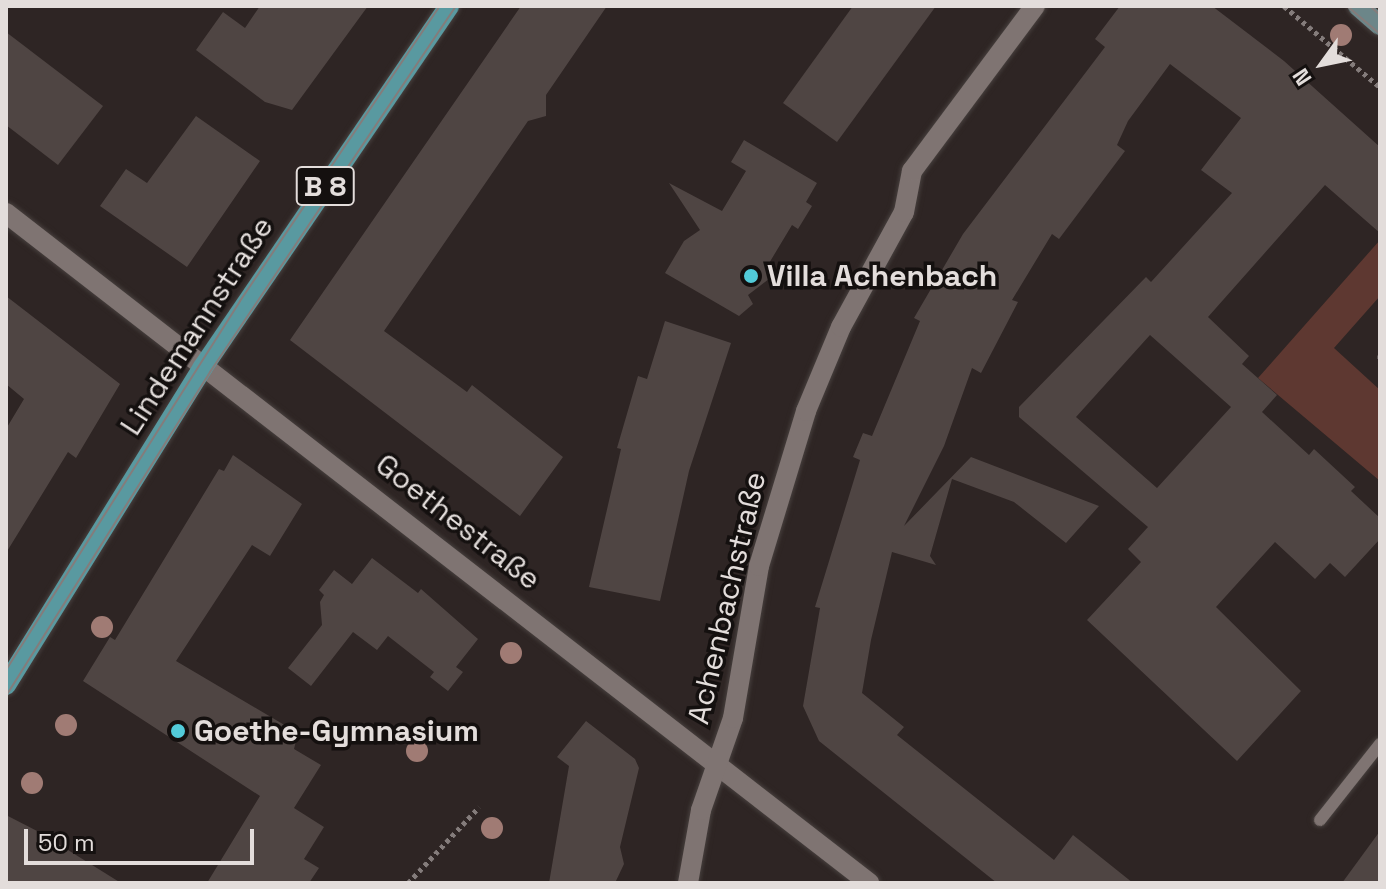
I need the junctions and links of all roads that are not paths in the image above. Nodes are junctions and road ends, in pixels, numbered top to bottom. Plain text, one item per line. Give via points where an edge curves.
1 (449, 6) edge
2 (1035, 6) edge
3 (6, 213) edge
4 (203, 367) junction
5 (6, 685) edge
6 (1380, 744) edge
7 (718, 762) junction
8 (1320, 820) dead end
9 (688, 883) edge
10 (869, 883) edge

1 - 4 main road, Lindemannstraße / B 8
2 - 7 street, Achenbachstraße via 912,171 904,212 841,327 806,411 763,550 733,718
3 - 4 street, Goethestraße
4 - 5 main road, Lindemannstraße / B 8
4 - 7 street, Goethestraße
6 - 8 lane
7 - 9 street, Achenbachstraße via 701,810
7 - 10 street, Goethestraße

